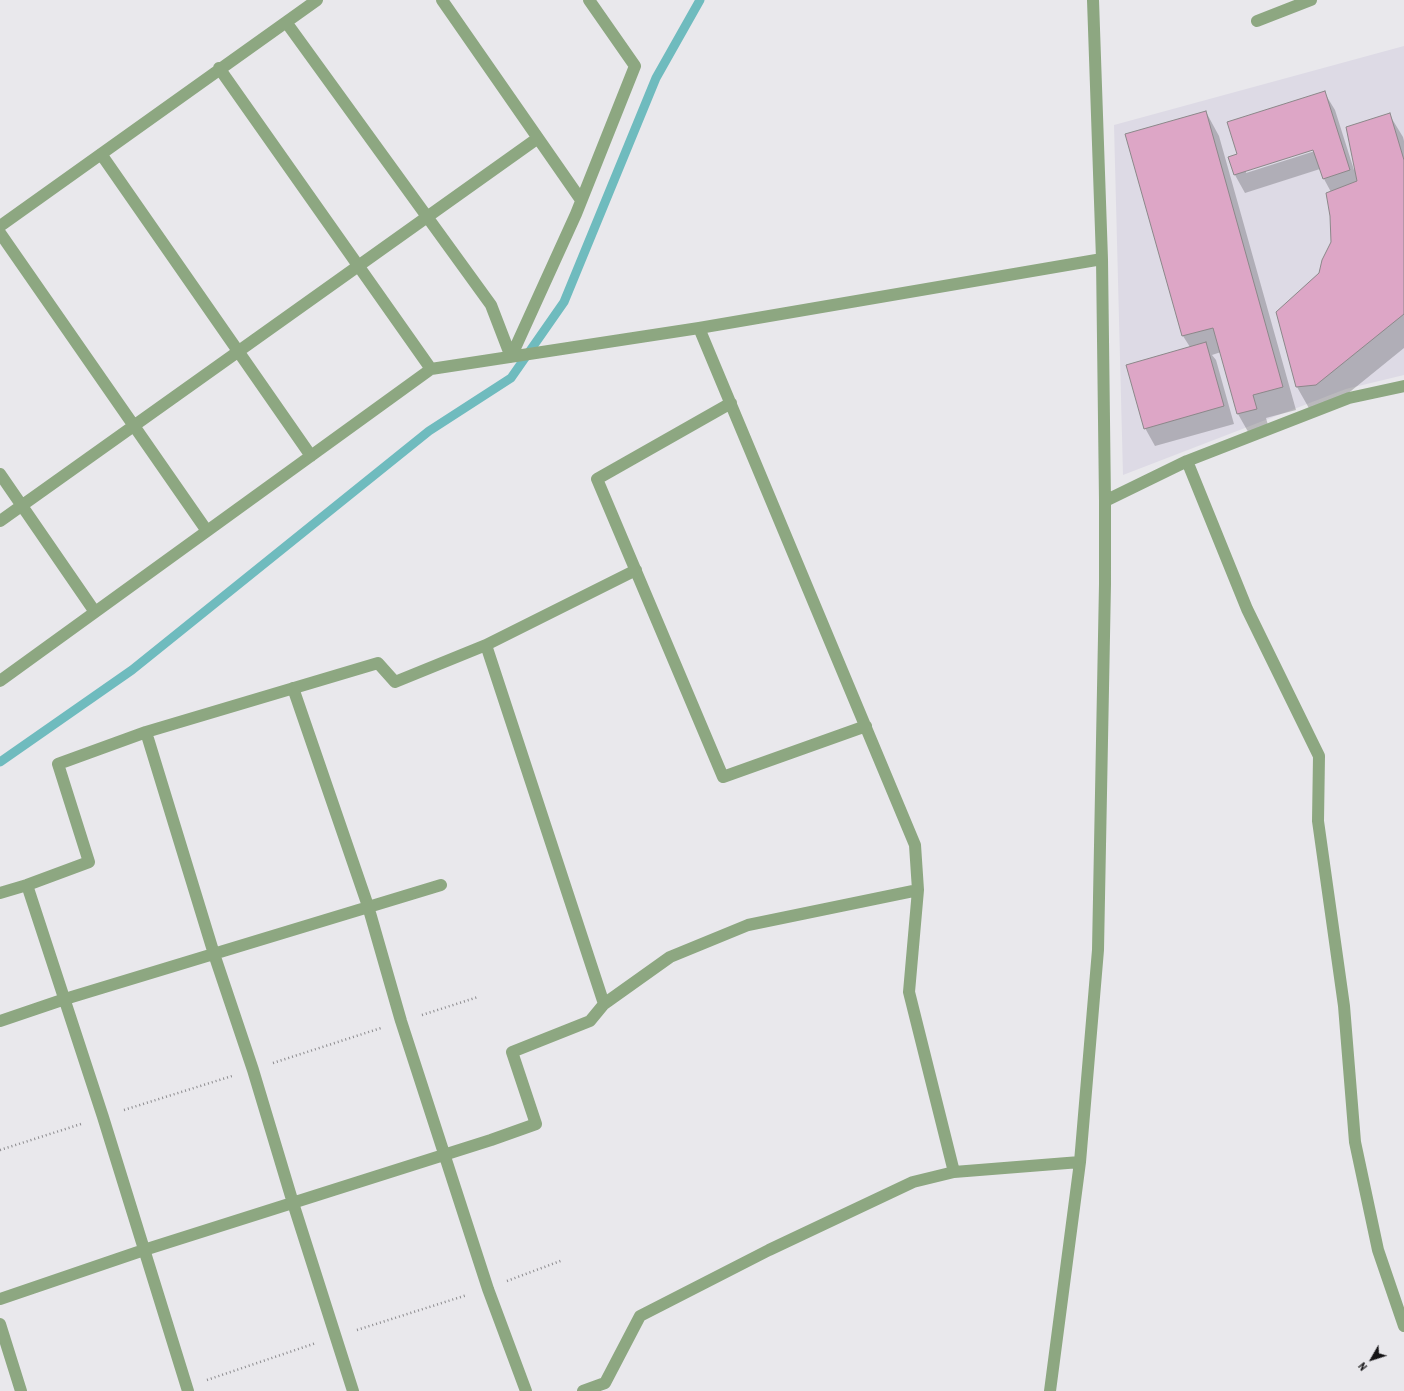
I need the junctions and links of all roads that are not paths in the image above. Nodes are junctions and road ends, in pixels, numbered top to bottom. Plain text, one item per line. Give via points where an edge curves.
1 (317, 0) edge
2 (442, 0) edge
3 (589, 0) edge
4 (1093, 0) edge
5 (1311, 0) edge
6 (1257, 21) dead end
7 (286, 22) junction
8 (219, 68) junction
9 (538, 138) junction
10 (101, 154) junction
11 (581, 200) junction
12 (427, 217) junction
13 (0, 226) edge
14 (0, 233) edge
15 (1102, 259) junction
16 (358, 265) junction
17 (699, 328) junction
18 (238, 351) junction
19 (511, 357) junction
20 (431, 369) junction
21 (1404, 386) edge
22 (731, 403) junction
23 (134, 426) junction
24 (311, 456) junction
25 (1187, 462) junction
26 (0, 474) edge
27 (1105, 501) junction
28 (22, 505) junction
29 (0, 521) edge
30 (207, 531) junction
31 (636, 570) junction
32 (95, 612) junction
33 (486, 645) junction
34 (0, 681) edge
35 (293, 688) junction
36 (866, 726) junction
37 (146, 732) junction
38 (27, 885) junction
39 (441, 885) dead end
40 (918, 890) junction
41 (0, 893) edge
42 (368, 906) junction
43 (214, 954) junction
44 (65, 999) junction
45 (604, 1004) junction
46 (0, 1020) edge
47 (445, 1155) junction
48 (1080, 1162) junction
49 (954, 1172) junction
50 (293, 1203) junction
51 (144, 1250) junction
52 (0, 1299) edge
53 (0, 1324) edge
54 (1404, 1326) edge
55 (187, 1389) edge
56 (21, 1391) edge
57 (353, 1391) edge
58 (526, 1391) edge
59 (582, 1391) edge
60 (1050, 1391) edge

1 - 7 street
2 - 9 street
3 - 11 street via 635,66
4 - 15 street
5 - 6 street
7 - 8 street
7 - 12 street
8 - 10 street
8 - 16 street
9 - 11 street
9 - 12 street
10 - 13 street
10 - 18 street
11 - 19 street
12 - 16 street
12 - 19 street via 491,305
14 - 23 street
15 - 17 street
15 - 27 street
16 - 18 street
16 - 20 street
17 - 19 street
17 - 22 street
18 - 23 street
18 - 24 street
19 - 20 street
20 - 24 street
21 - 25 street via 1349,398
22 - 31 street via 597,479
22 - 36 street
23 - 28 street
23 - 30 street
24 - 30 street
25 - 27 street
25 - 54 street via 1247,609 1319,756 1318,821 1344,1006 1355,1142 1378,1250
26 - 28 street
27 - 48 street via 1098,950
28 - 29 street
28 - 32 street
30 - 32 street
31 - 33 street
31 - 36 street via 723,777
32 - 34 street
33 - 35 street via 395,682 378,663
33 - 45 street
35 - 37 street
35 - 42 street
36 - 40 street via 915,845
37 - 38 street via 58,764 89,862
37 - 43 street
38 - 41 street
38 - 44 street
39 - 42 street
40 - 45 street via 748,925 670,957
40 - 49 street via 909,992
42 - 43 street
42 - 47 street via 401,1021
43 - 44 street
43 - 50 street via 253,1070
44 - 46 street
44 - 51 street
45 - 47 street via 590,1021 512,1052 536,1124
47 - 50 street
47 - 58 street via 488,1289
48 - 49 street
48 - 60 street
49 - 59 street via 913,1182 769,1250 640,1316 605,1383
50 - 51 street
50 - 57 street
51 - 52 street
51 - 55 street
53 - 56 street

